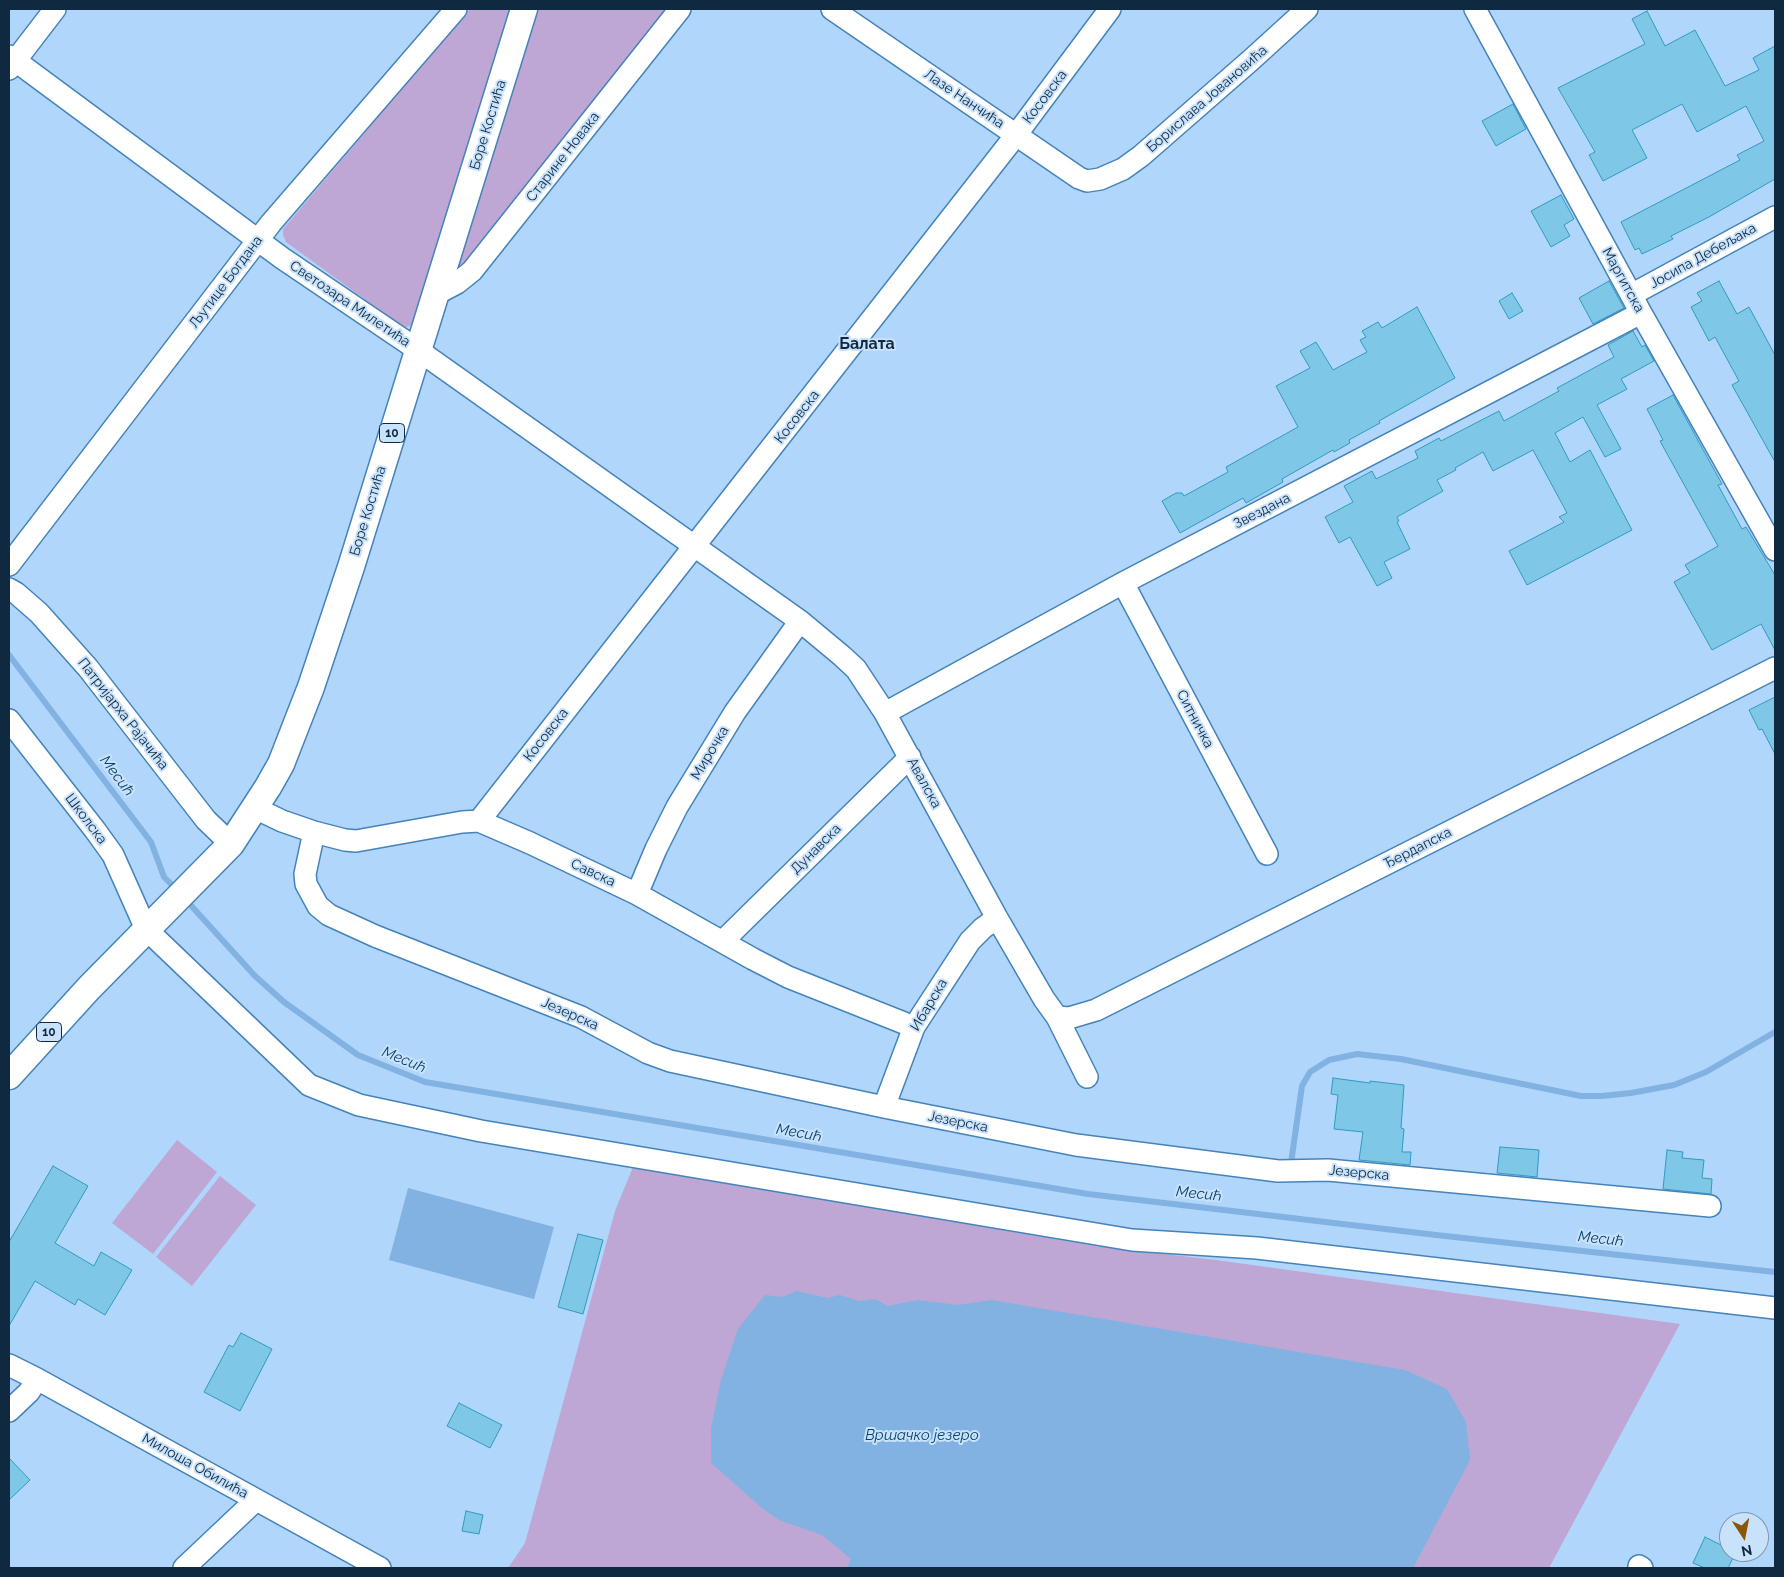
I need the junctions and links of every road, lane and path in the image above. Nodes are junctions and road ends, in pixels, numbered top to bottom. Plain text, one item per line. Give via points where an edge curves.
1 (55, 9) edge
2 (456, 9) edge
3 (524, 9) edge
4 (680, 9) edge
5 (832, 9) edge
6 (1110, 9) edge
7 (1307, 9) edge
8 (1475, 9) edge
9 (11, 62) edge
10 (1016, 135) junction
11 (1100, 180) joint
12 (1775, 217) edge
13 (258, 241) junction
14 (436, 294) junction
15 (1631, 295) junction
16 (1641, 313) junction
17 (418, 350) junction
18 (694, 546) junction
19 (1775, 550) edge
20 (9, 565) edge
21 (1122, 583) junction
22 (9, 589) edge
23 (800, 622) junction
24 (1775, 668) edge
25 (885, 713) junction
26 (9, 720) edge
27 (910, 757) junction
28 (255, 808) junction
29 (479, 821) junction
30 (314, 832) junction
31 (230, 844) junction
32 (1267, 854) dead end
33 (637, 894) junction
34 (998, 918) junction
35 (153, 921) junction
36 (723, 941) junction
37 (1057, 1017) junction
38 (914, 1027) junction
39 (9, 1076) edge
40 (1088, 1077) dead end
41 (884, 1108) junction
42 (1710, 1206) dead end
43 (1775, 1308) edge
44 (9, 1365) edge
45 (37, 1379) junction
46 (9, 1410) edge
47 (256, 1500) junction
48 (184, 1568) edge
49 (380, 1568) edge

1 - 9 street
2 - 13 street, Љутице Богдана
3 - 14 main road, Боре Костића / 10
4 - 14 street, Старине Новака via 472,271
5 - 10 street, Лазе Нанчића
6 - 10 street, Косовска
7 - 11 street, Борислава Јовановића via 1141,156
8 - 15 street, Маргитска
9 - 13 street, Светозара Милетића
10 - 11 street, Лазе Нанчића via 1079,178
10 - 18 street, Косовска
12 - 15 street, Јосипа Дебељака
13 - 17 street, Светозара Милетића
13 - 20 street, Љутице Богдана
14 - 17 main road, Боре Костића / 10
15 - 16 street, Маргитска
16 - 19 street, Маргитска
16 - 21 street, Звездана
17 - 18 street, Светозара Милетића
17 - 28 main road, Боре Костића / 10 via 311,687 281,764
18 - 23 street, Авалска
18 - 29 street, Косовска
21 - 25 street, Звездана
21 - 32 street, Ситничка
22 - 31 street, Патријарха Рајачића via 39,613 88,668 206,820
23 - 25 street, Авалска via 856,669
23 - 33 street, Мирочка via 735,712 677,807
24 - 37 street, Ђердапска via 1096,1010 1069,1018
25 - 27 street, Авалска
26 - 35 street, Школска via 90,822
27 - 34 street, Авалска
27 - 36 street, Дунавска
28 - 30 street, Савска
28 - 31 main road, Боре Костића / 10
29 - 30 street, Савска via 356,841
29 - 33 street, Савска
30 - 41 street, Језерска via 305,874 306,884 318,906 329,915 581,1017 658,1057
31 - 35 main road, Боре Костића / 10
33 - 36 street, Савска
34 - 37 street, Авалска
34 - 38 street, Ибарска via 970,941
35 - 39 main road, 10
35 - 43 street via 309,1084 359,1105 481,1131 1132,1240 1257,1248
36 - 38 street, Савска via 788,977
37 - 40 street, Авалска
38 - 41 street, Ибарска
41 - 42 street, Језерска via 1052,1142 1278,1171 1328,1170
44 - 45 street, Милоша Обилића
45 - 46 street
45 - 47 street, Милоша Обилића
47 - 48 street
47 - 49 street, Милоша Обилића

